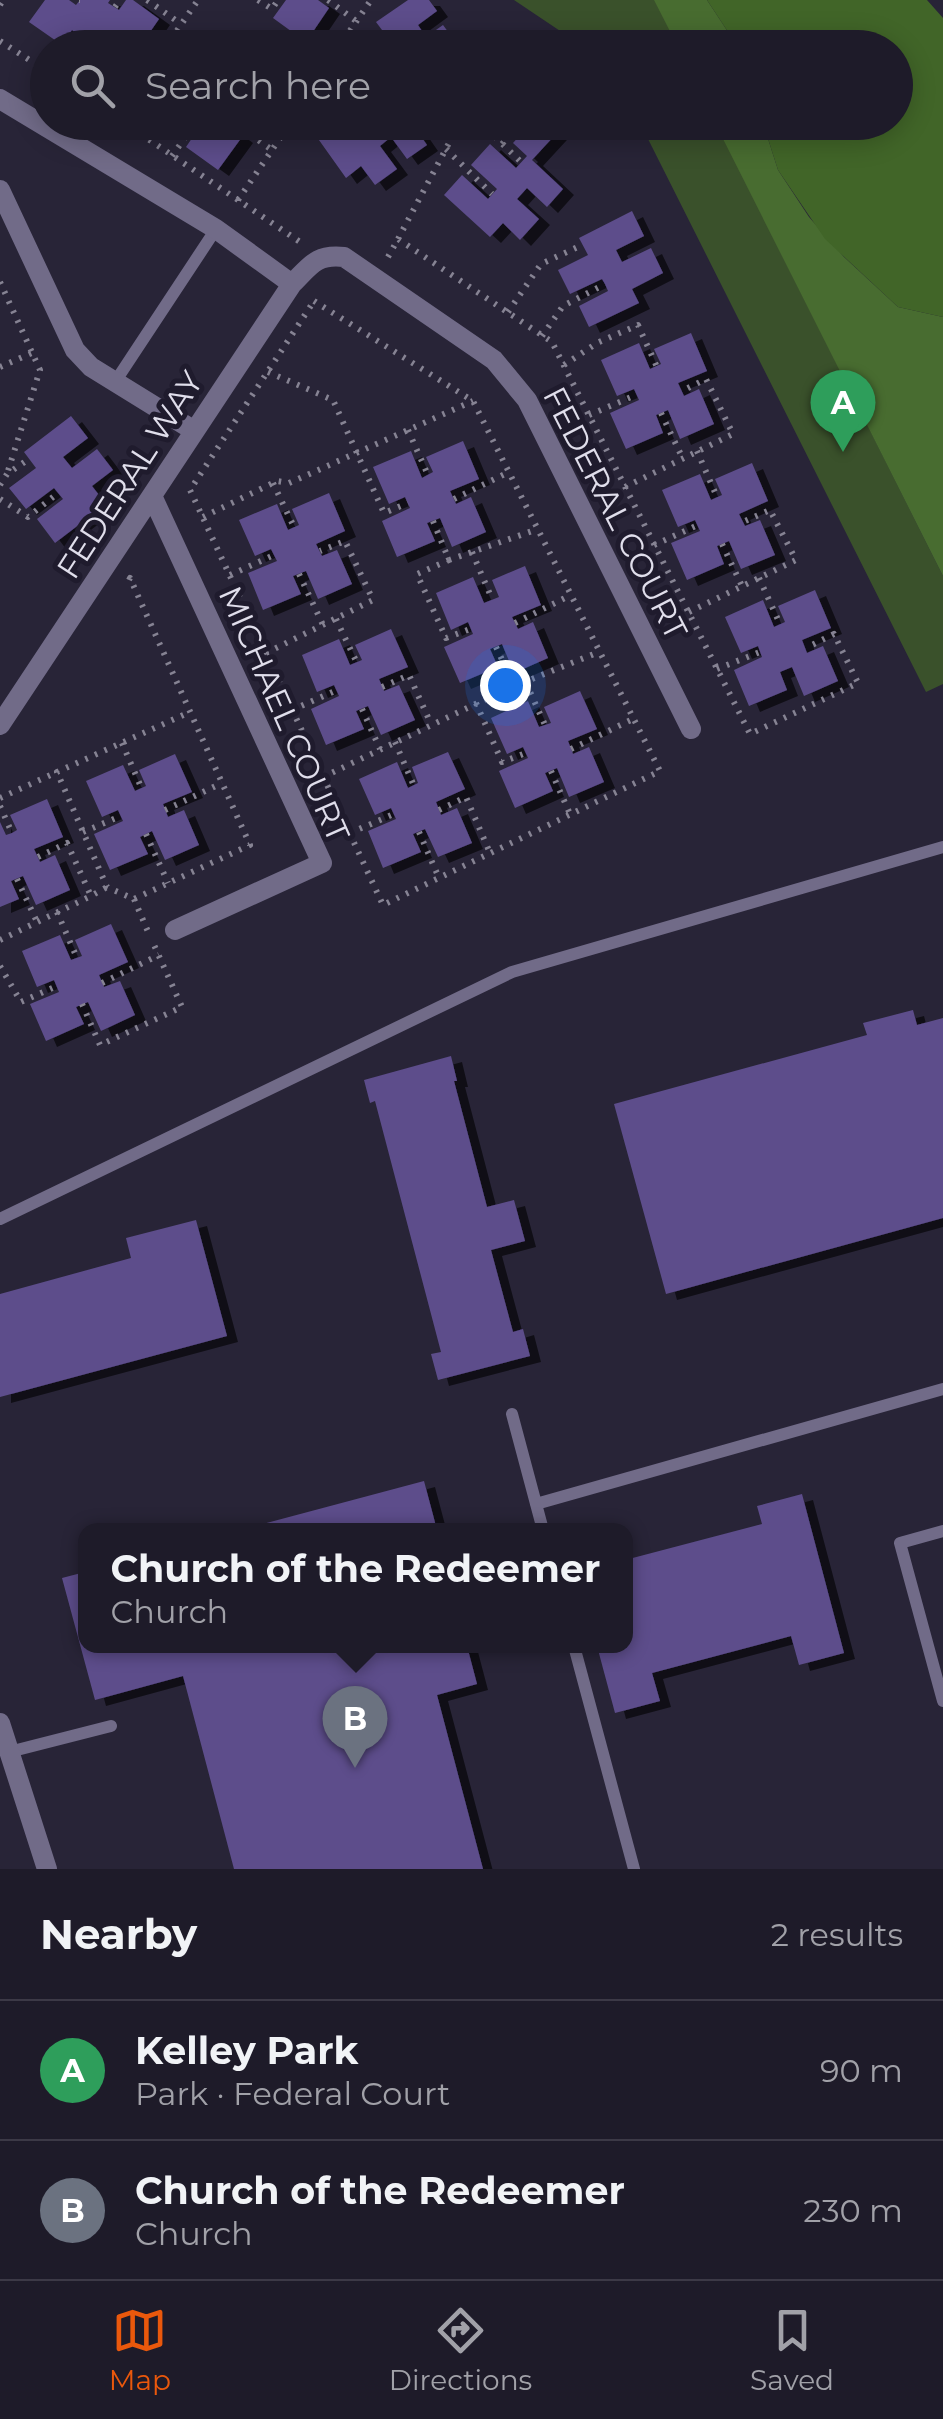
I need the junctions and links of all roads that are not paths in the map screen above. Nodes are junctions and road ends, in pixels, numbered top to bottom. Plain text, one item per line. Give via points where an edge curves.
1 (0, 99) edge
2 (30, 117) edge
3 (68, 140) edge
4 (0, 190) edge
5 (216, 229) junction
6 (314, 262) joint
7 (292, 284) junction
8 (115, 382) junction
9 (192, 430) junction
10 (153, 498) junction
11 (0, 725) edge
12 (691, 729) dead end
13 (943, 847) edge
14 (175, 930) dead end
15 (0, 1220) edge
16 (943, 1390) edge
17 (512, 1414) dead end
18 (536, 1504) junction
19 (541, 1523) edge
20 (943, 1531) edge
21 (576, 1653) edge
22 (943, 1701) edge
23 (0, 1723) edge
24 (112, 1726) dead end
25 (9, 1752) junction
26 (47, 1869) edge
27 (634, 1869) edge

1 - 2 street
3 - 5 street
4 - 8 street via 76,350
5 - 7 street
5 - 8 lane
6 - 7 street, FEDERAL WAY
6 - 12 street, FEDERAL COURT via 344,257 494,360 527,400
7 - 9 street, FEDERAL WAY
8 - 9 street
9 - 10 street, FEDERAL WAY
10 - 11 street, FEDERAL WAY
10 - 14 street, MICHAEL COURT via 322,863
13 - 15 lane via 512,972
16 - 18 lane
17 - 18 lane
18 - 19 lane
20 - 22 lane via 900,1543
21 - 27 lane
23 - 25 street
24 - 25 lane
25 - 26 street

